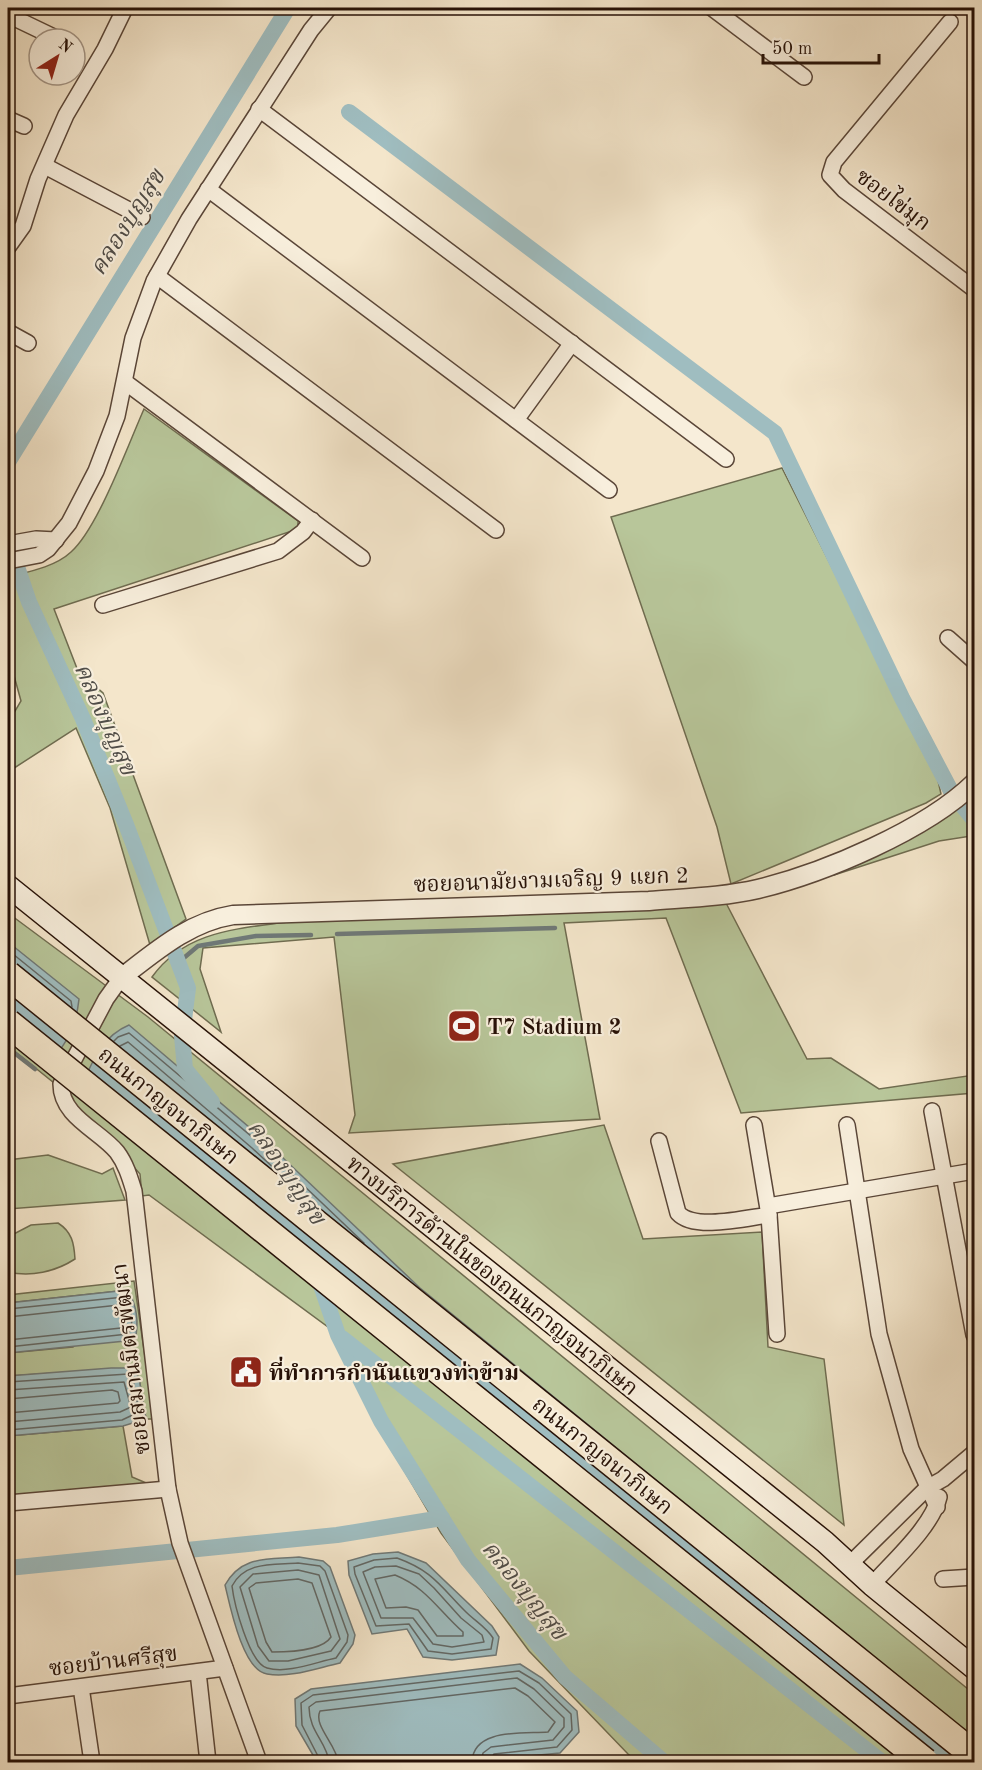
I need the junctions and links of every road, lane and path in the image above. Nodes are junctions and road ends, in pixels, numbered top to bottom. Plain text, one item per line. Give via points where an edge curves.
1 (125, 8) edge
2 (329, 8) edge
3 (712, 8) edge
4 (8, 15) edge
5 (950, 22) dead end
6 (33, 27) edge
7 (804, 77) dead end
8 (259, 109) junction
9 (8, 119) edge
10 (24, 126) dead end
11 (45, 166) junction
12 (208, 189) junction
13 (142, 217) dead end
14 (8, 246) edge
15 (157, 276) junction
16 (975, 289) edge
17 (8, 332) edge
18 (28, 343) dead end
19 (572, 343) junction
20 (125, 381) junction
21 (516, 420) junction
22 (726, 459) dead end
23 (609, 490) dead end
24 (312, 520) junction
25 (496, 530) dead end
26 (56, 540) junction
27 (8, 544) edge
28 (362, 558) dead end
29 (8, 561) edge
30 (103, 604) dead end
31 (948, 638) dead end
32 (975, 661) edge
33 (971, 786) edge
34 (8, 886) edge
35 (8, 975) edge
36 (121, 978) junction
37 (8, 1023) edge
38 (932, 1111) dead end
39 (754, 1125) dead end
40 (847, 1125) dead end
41 (659, 1141) dead end
42 (975, 1171) edge
43 (944, 1175) junction
44 (859, 1189) junction
45 (768, 1210) junction
46 (777, 1334) dead end
47 (975, 1335) edge
48 (975, 1453) edge
49 (943, 1479) junction
50 (168, 1488) junction
51 (927, 1488) junction
52 (8, 1503) edge
53 (936, 1507) junction
54 (851, 1563) junction
55 (975, 1577) edge
56 (943, 1579) dead end
57 (872, 1585) junction
58 (225, 1668) junction
59 (975, 1668) edge
60 (198, 1672) junction
61 (81, 1687) junction
62 (8, 1696) edge
63 (975, 1755) edge
64 (92, 1762) edge
65 (208, 1762) edge
66 (259, 1762) edge
67 (925, 1762) edge

1 - 11 street via 66,115
2 - 8 street
3 - 7 street
4 - 6 street
5 - 16 street, ซอยไข่มุก via 830,170 833,180 844,190
8 - 12 street
8 - 19 street
9 - 10 street
11 - 13 street
11 - 14 street via 23,226
12 - 15 street
12 - 21 street
15 - 20 street via 134,338
15 - 25 street
17 - 18 street
19 - 21 street
19 - 22 street
20 - 24 street
20 - 26 street via 117,416 96,471
21 - 23 street
24 - 28 street
24 - 30 street via 278,551
26 - 27 street
26 - 29 street via 39,555
31 - 32 street
33 - 36 street, ซอยอนามัยงามเจริญ 9 แยก 2 via 891,838 815,871 758,889 649,901 234,915 214,918 188,930
34 - 36 main road, ทางบริการด้านในของถนนกาญจนาภิเษก
35 - 63 highway, ถนนกาญจนาภิเษก, bridge
36 - 50 street, ซอยสมานมิตรพัฒนา via 61,1084 61,1092 69,1109 117,1153 134,1191
36 - 54 main road, ทางบริการด้านในของถนนกาญจนาภิเษก
37 - 67 highway, ถนนกาญจนาภิเษก, bridge
38 - 43 street
39 - 45 street
40 - 44 street
41 - 45 street via 678,1213 683,1219 699,1223
42 - 43 street
43 - 44 street
43 - 47 street
44 - 45 street
44 - 51 street via 879,1334 911,1449
45 - 46 street
48 - 49 street
49 - 51 street
49 - 53 street
50 - 52 street
50 - 58 street, ซอยสมานมิตรพัฒนา via 182,1549
51 - 53 street
51 - 54 street
53 - 57 street
54 - 57 main road, ทางบริการด้านในของถนนกาญจนาภิเษก
55 - 56 street
57 - 59 main road, ทางบริการด้านในของถนนกาญจนาภิเษก
58 - 60 street, ซอยบ้านศรีสุข
58 - 66 street, ซอยสมานมิตรพัฒนา
60 - 61 street, ซอยบ้านศรีสุข
60 - 65 street
61 - 62 street, ซอยบ้านศรีสุข
61 - 64 street

